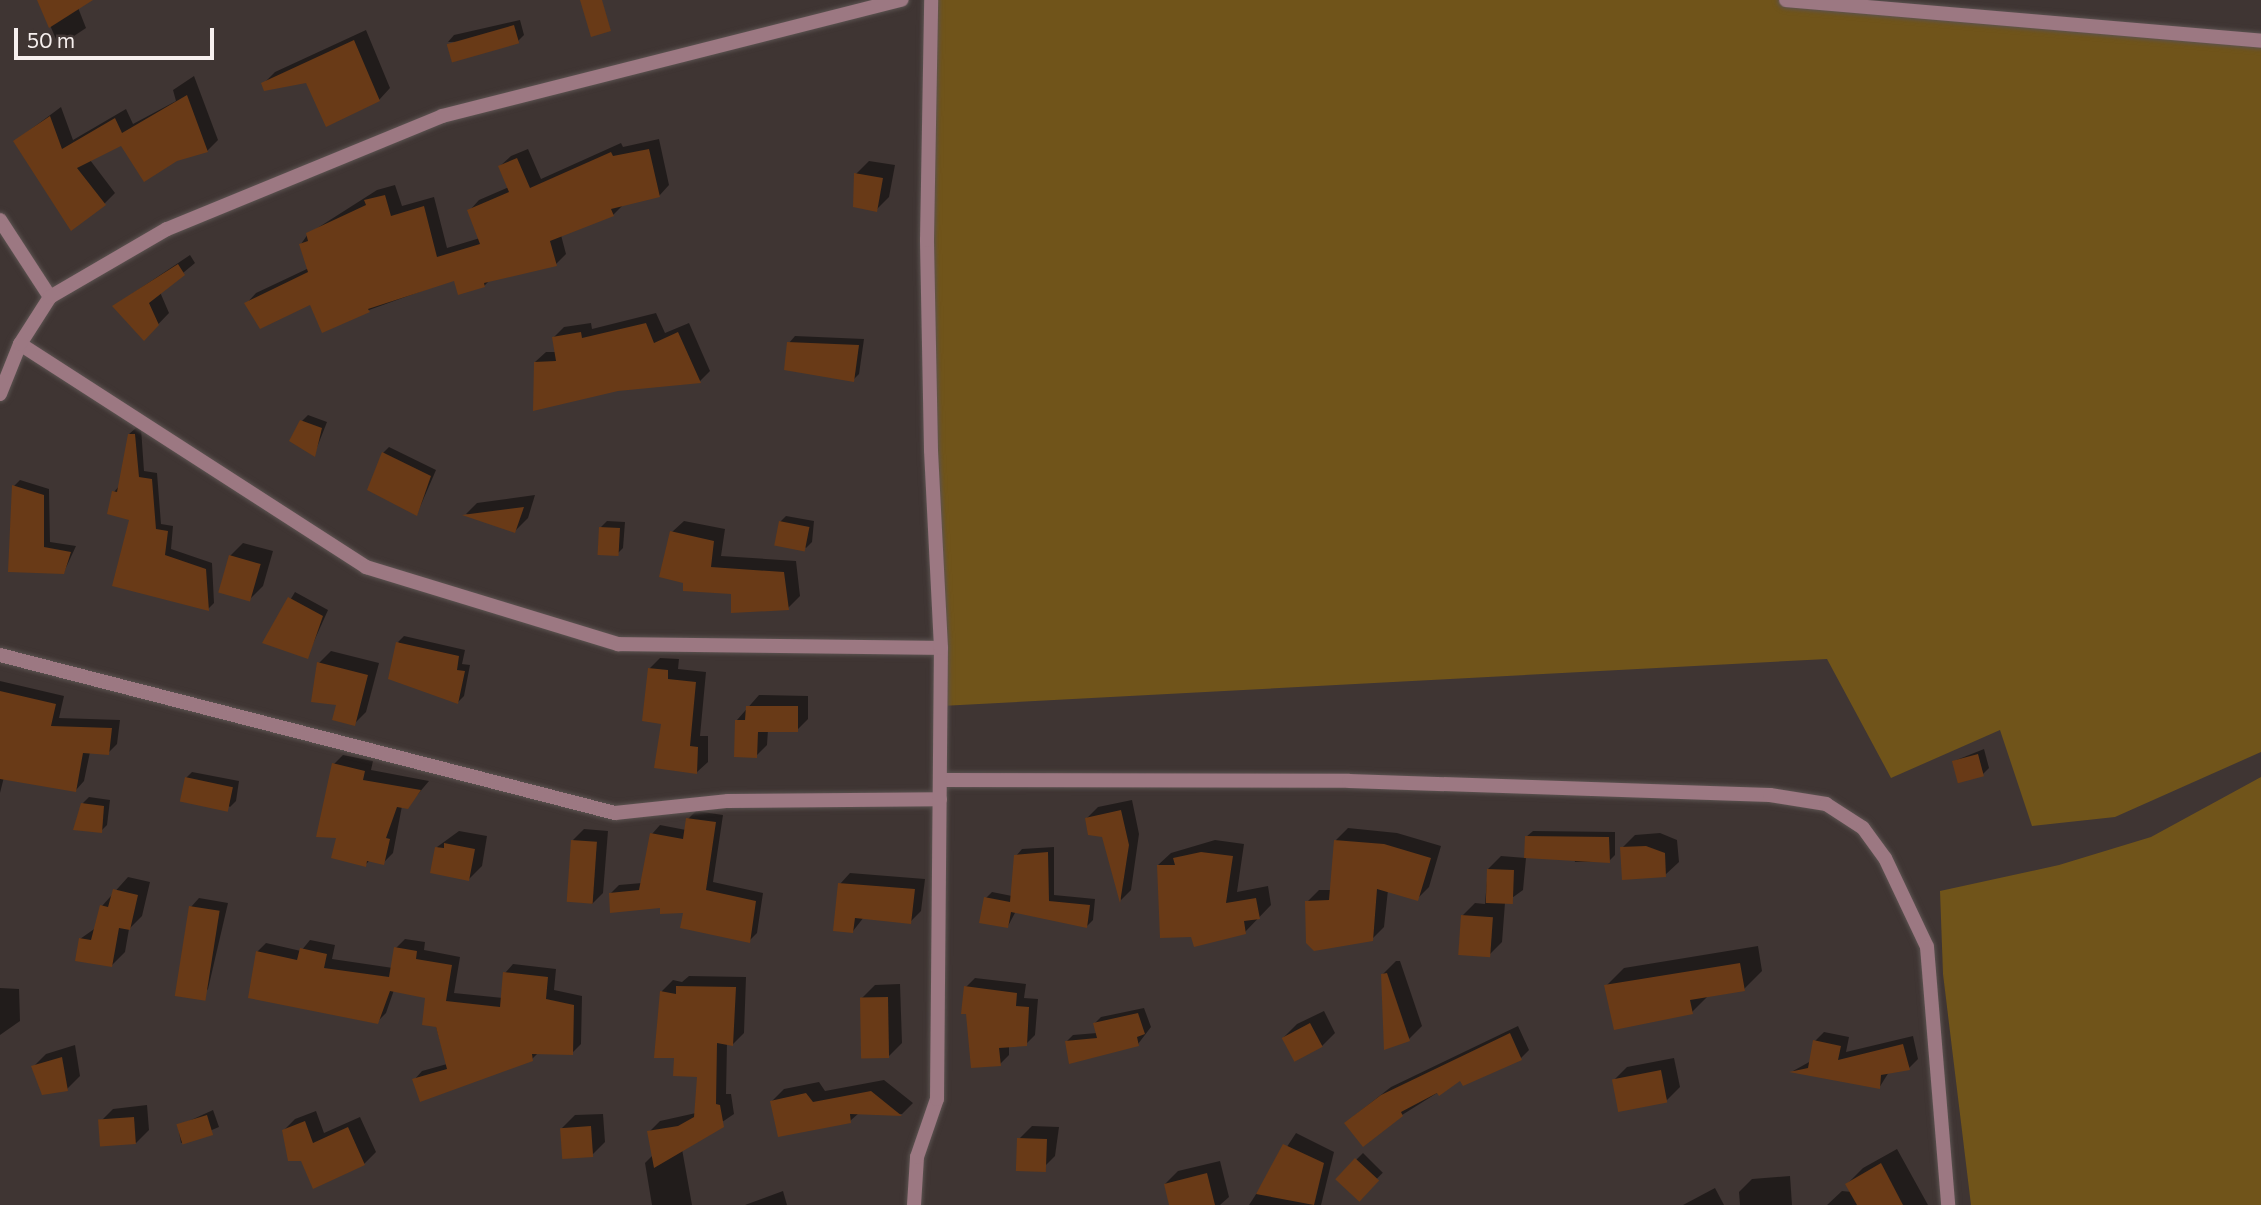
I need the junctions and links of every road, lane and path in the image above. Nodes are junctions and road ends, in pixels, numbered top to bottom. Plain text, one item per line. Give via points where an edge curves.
1 (902, 0) edge
2 (931, 0) edge
3 (1786, 0) edge
4 (2261, 41) edge
5 (0, 220) edge
6 (50, 297) junction
7 (20, 344) junction
8 (0, 394) edge
9 (941, 648) junction
10 (0, 655) edge
11 (941, 780) junction
12 (940, 799) junction
13 (914, 1205) edge
14 (1948, 1205) edge

1 - 6 street via 442,116 167,229
2 - 9 street via 930,450
3 - 4 street
5 - 6 street
6 - 7 street
7 - 8 street
7 - 9 street via 366,567 618,644
9 - 11 street
10 - 12 street via 615,813 728,801
11 - 12 street
11 - 14 street via 1363,781 1770,795 1826,804 1864,828 1885,858 1927,947
12 - 13 street via 934,969 937,1099 917,1157

